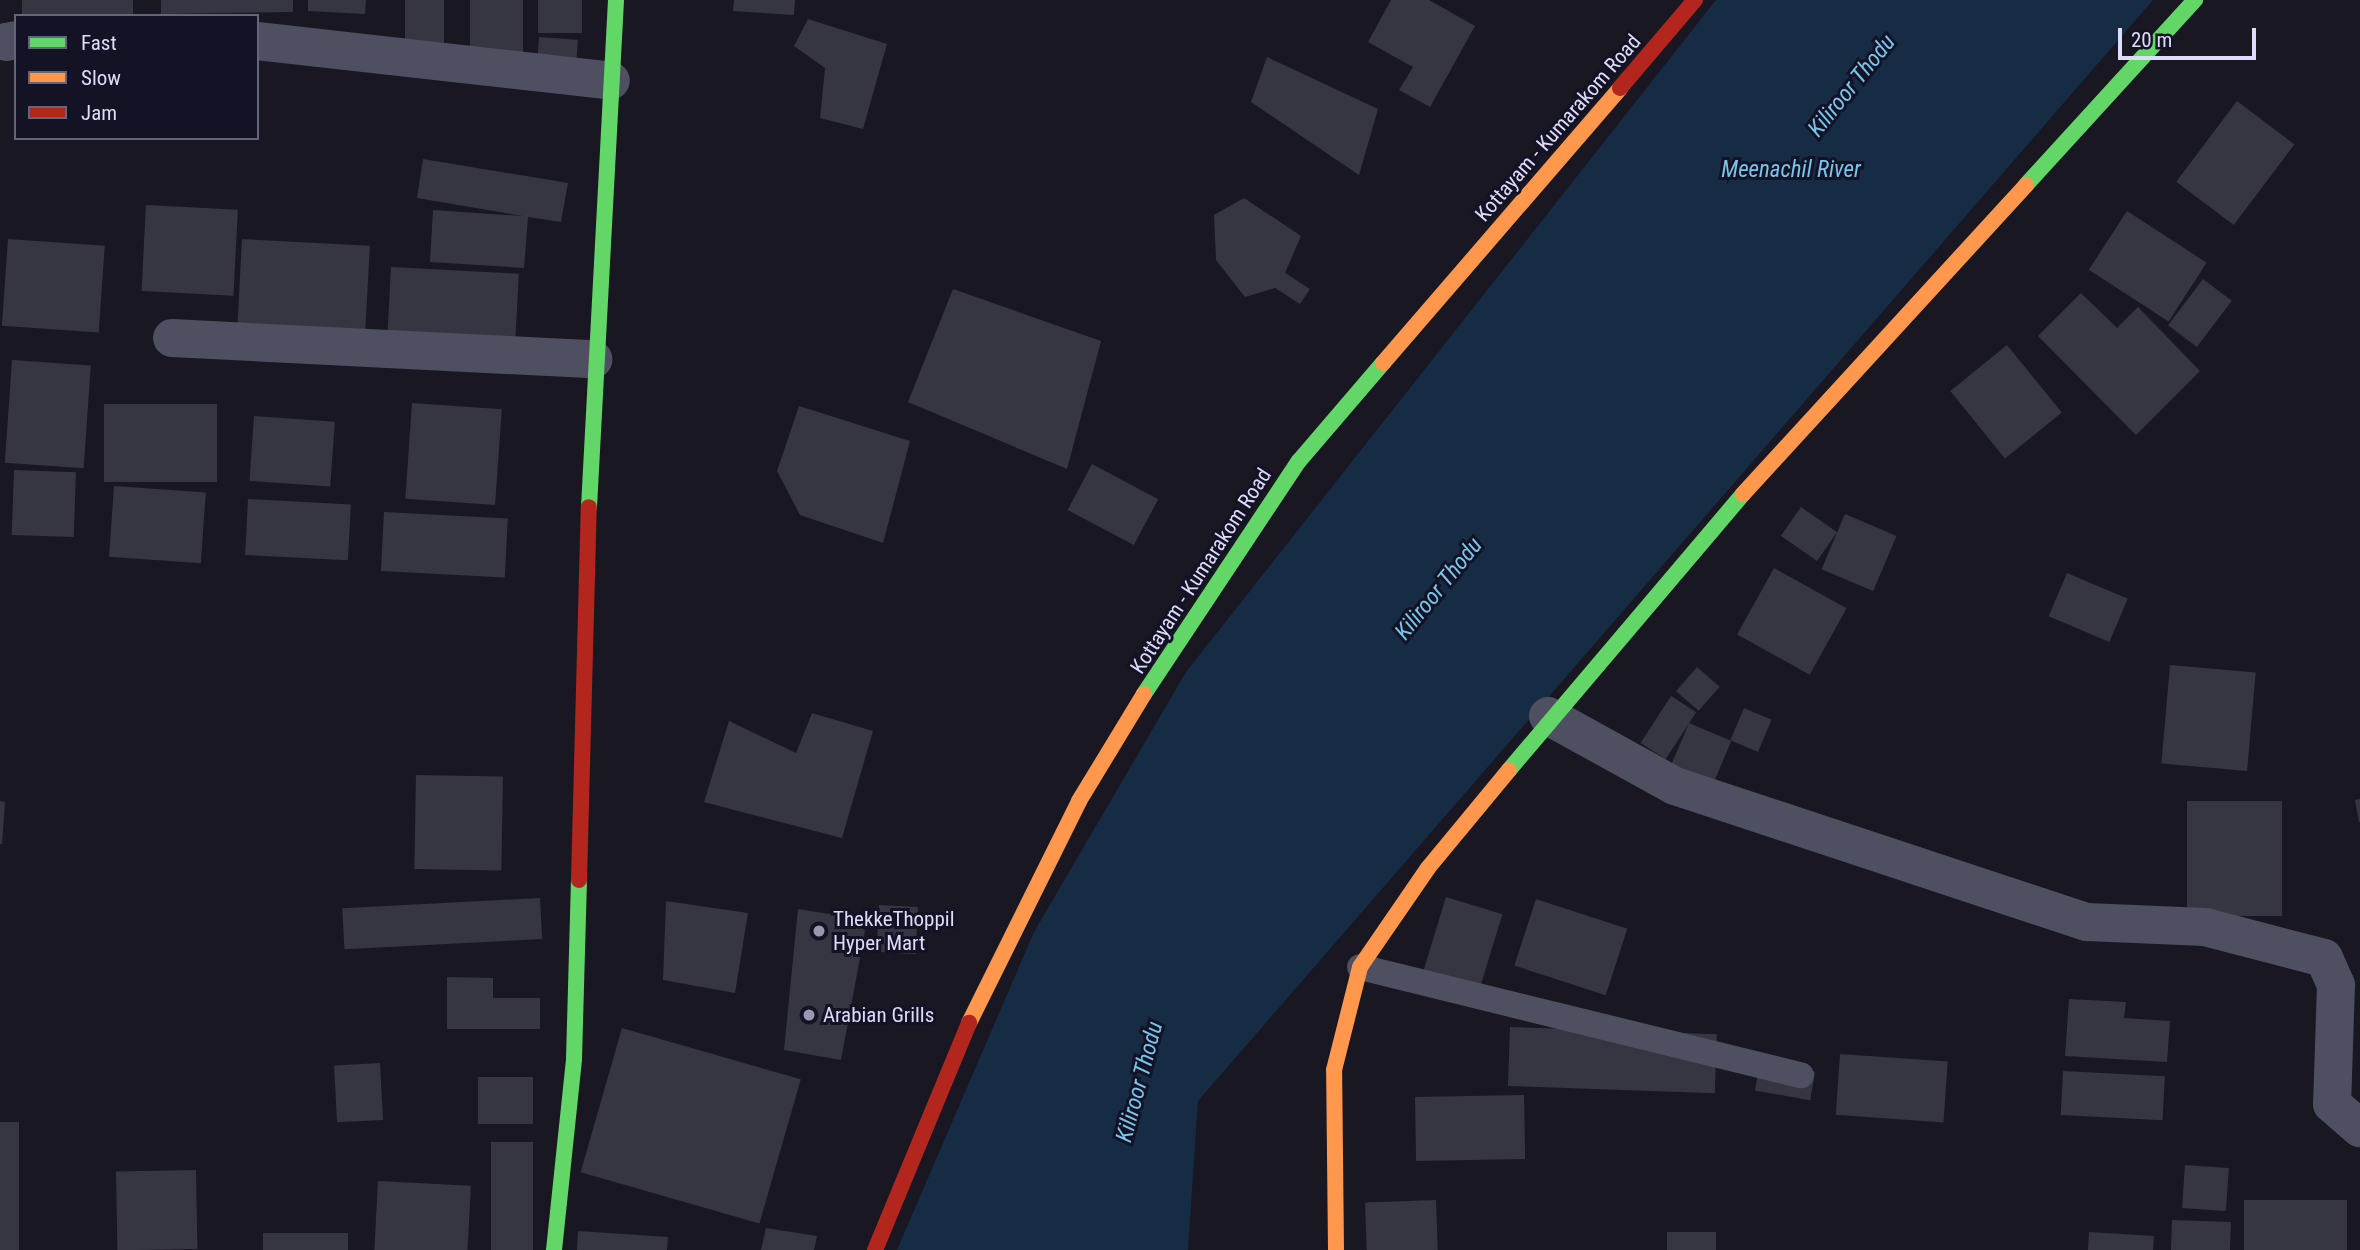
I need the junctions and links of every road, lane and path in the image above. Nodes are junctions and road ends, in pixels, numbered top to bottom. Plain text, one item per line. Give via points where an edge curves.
1 (616, 0) edge
2 (1695, 0) edge
3 (2195, 0) edge
4 (259, 41) edge
5 (611, 81) junction
6 (172, 338) dead end
7 (593, 359) junction
8 (1549, 716) junction
9 (1360, 967) junction
10 (1801, 1075) dead end
11 (2360, 1128) edge
12 (554, 1250) edge
13 (875, 1250) edge
14 (1336, 1250) edge

1 - 5 street
2 - 13 street, Kottayam - Kumarakom Road via 1341,410 1186,625 1079,801 988,977
3 - 8 street via 1678,565
4 - 5 street
5 - 7 street
6 - 7 street
7 - 12 street via 575,1059
8 - 9 street
8 - 11 street via 1675,786 2087,922 2205,927 2324,958 2336,985 2332,1104
9 - 10 lane
9 - 14 street via 1334,1070

